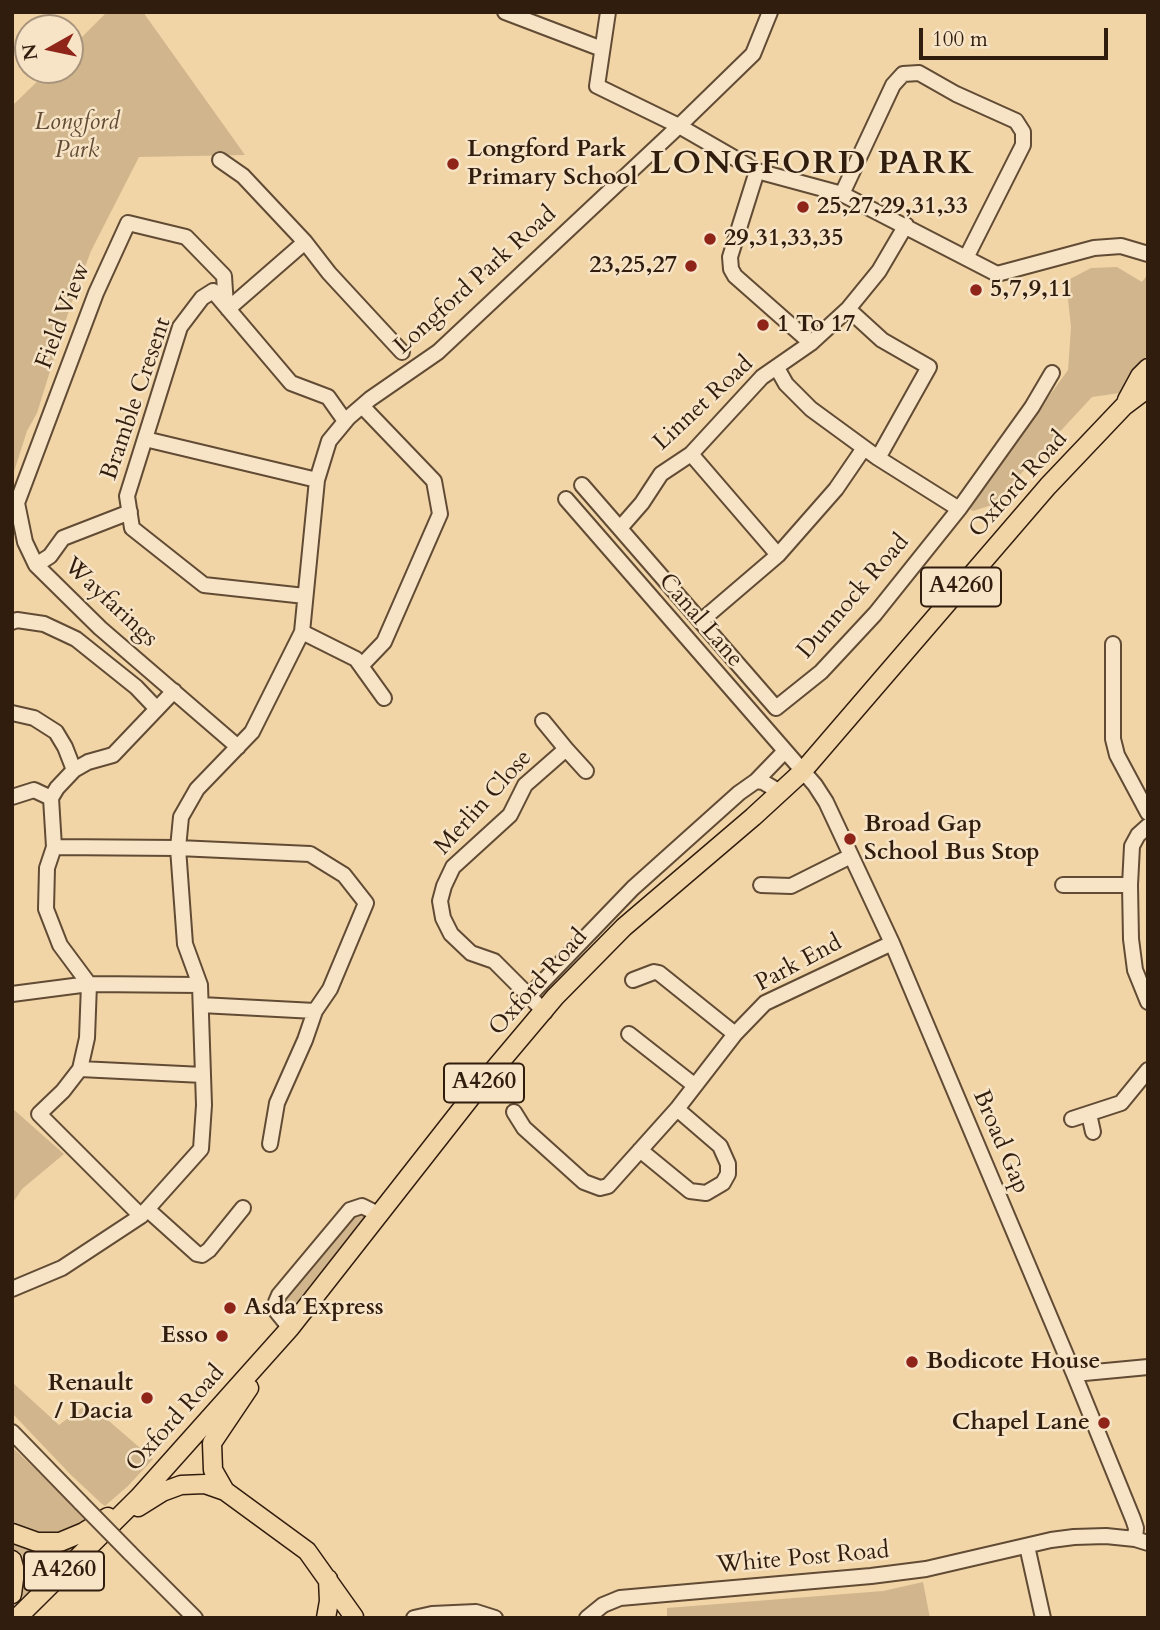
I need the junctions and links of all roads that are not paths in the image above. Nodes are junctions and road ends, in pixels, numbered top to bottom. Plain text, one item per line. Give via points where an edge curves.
1 (505, 12) edge
2 (608, 12) edge
3 (770, 12) edge
4 (601, 49) junction
5 (679, 125) junction
6 (220, 160) dead end
7 (757, 171) junction
8 (842, 194) junction
9 (906, 225) junction
10 (305, 242) junction
11 (1148, 254) edge
12 (966, 258) junction
13 (227, 308) junction
14 (848, 309) junction
15 (811, 343) junction
16 (402, 352) dead end
17 (777, 368) junction
18 (1148, 368) edge
19 (1052, 373) dead end
20 (1148, 388) edge
21 (1124, 406) junction
22 (363, 407) junction
23 (345, 421) junction
24 (145, 439) junction
25 (864, 447) junction
26 (691, 454) junction
27 (878, 458) junction
28 (317, 480) junction
29 (582, 485) dead end
30 (566, 499) dead end
31 (959, 509) junction
32 (130, 512) junction
33 (621, 527) junction
34 (778, 555) junction
35 (36, 565) junction
36 (305, 596) junction
37 (702, 620) junction
38 (12, 622) edge
39 (302, 632) junction
40 (1113, 644) dead end
41 (361, 666) junction
42 (174, 691) junction
43 (384, 698) dead end
44 (157, 709) junction
45 (12, 713) edge
46 (543, 720) dead end
47 (238, 747) junction
48 (566, 749) junction
49 (784, 752) junction
50 (74, 770) junction
51 (586, 771) dead end
52 (802, 772) junction
53 (756, 781) junction
54 (780, 792) junction
55 (12, 797) edge
56 (51, 798) junction
57 (1148, 813) edge
58 (1148, 826) edge
59 (54, 847) junction
60 (178, 848) junction
61 (850, 856) junction
62 (761, 885) dead end
63 (1063, 885) dead end
64 (1130, 885) junction
65 (892, 943) junction
66 (633, 980) dead end
67 (89, 984) junction
68 (200, 985) junction
69 (12, 994) edge
70 (529, 996) junction
71 (1148, 1002) edge
72 (201, 1005) junction
73 (314, 1011) junction
74 (545, 1012) junction
75 (629, 1034) dead end
76 (735, 1034) junction
77 (80, 1069) junction
78 (1148, 1070) edge
79 (203, 1075) junction
80 (694, 1085) junction
81 (677, 1109) junction
82 (514, 1112) dead end
83 (1088, 1114) junction
84 (1072, 1119) dead end
85 (1093, 1132) dead end
86 (270, 1144) dead end
87 (640, 1150) junction
88 (243, 1208) dead end
89 (144, 1212) junction
90 (380, 1215) junction
91 (12, 1289) edge
92 (290, 1328) junction
93 (267, 1354) junction
94 (1148, 1367) edge
95 (1074, 1374) junction
96 (12, 1432) edge
97 (225, 1491) junction
98 (139, 1497) junction
99 (112, 1524) junction
100 (12, 1533) edge
101 (1141, 1541) edge
102 (1027, 1546) junction
103 (12, 1560) edge
104 (327, 1576) junction
105 (12, 1594) edge
106 (432, 1616) edge
107 (355, 1617) edge
108 (17, 1618) edge
109 (195, 1618) edge
110 (326, 1618) edge
111 (414, 1618) edge
112 (495, 1618) edge
113 (587, 1618) edge
114 (1043, 1618) edge

1 - 4 street
2 - 4 street
3 - 5 street, Longford Park Road via 753,54
4 - 5 street via 597,86
5 - 7 street
5 - 22 street, Longford Park Road via 438,352
6 - 10 street via 243,176
7 - 8 street
7 - 15 street via 730,257 731,269
8 - 9 street
8 - 12 street via 893,85 904,74 919,73 1016,121 1023,132 1023,145
9 - 12 street
9 - 14 street, Linnet Road via 879,271
10 - 13 street
10 - 16 street
11 - 12 street via 1121,246 1094,248 997,274
13 - 23 street via 291,383 328,397
13 - 24 street, Bramble Cresent via 213,291 180,327
13 - 35 street, Field View via 224,276 186,237 128,222 96,293 18,503 25,542
14 - 15 street, Linnet Road
14 - 27 street via 882,340 929,367
15 - 17 street, Linnet Road
17 - 25 street via 811,409
17 - 26 street, Linnet Road via 762,377
18 - 21 main road, Oxford Road / A4260
19 - 31 street, Dunnock Road
20 - 21 main road, Oxford Road / A4260
21 - 52 main road, Oxford Road / A4260 via 1048,486
22 - 23 street, Longford Park Road
22 - 41 street via 434,481 440,514 384,642
23 - 28 street, Longford Park Road via 329,441
24 - 28 street
24 - 32 street, Bramble Cresent via 127,496
25 - 27 street
25 - 34 street via 836,489
26 - 33 street, Linnet Road via 661,474
26 - 34 street
27 - 31 street
28 - 36 street, Longford Park Road
29 - 33 street
30 - 49 street, Canal Lane
31 - 37 street, Dunnock Road via 875,614 821,671 776,708
32 - 35 street, Wayfarings via 63,538 50,556
32 - 36 street, Bramble Cresent via 132,528 204,585
33 - 37 street
34 - 37 street
35 - 42 street, Wayfarings
36 - 39 street, Longford Park Road
38 - 44 street via 44,624 76,639
39 - 41 street
39 - 47 street, Longford Park Road via 252,732
40 - 57 street via 1112,739
41 - 43 street
42 - 44 street
42 - 47 street, Wayfarings
44 - 50 street via 113,755
45 - 50 street via 34,718 57,732
46 - 48 street, Merlin Close
47 - 60 street, Longford Park Road via 197,789 181,817
48 - 51 street, Merlin Close
48 - 70 street, Merlin Close via 525,785 510,815 453,867 440,901 451,934 471,953 494,961
49 - 52 street, Canal Lane
49 - 53 street
50 - 56 street
52 - 54 main road, Oxford Road / A4260
52 - 61 street, Broad Gap via 826,802
53 - 54 street
53 - 70 street via 634,888
54 - 74 main road, Oxford Road / A4260 via 624,927
55 - 56 street via 34,790
56 - 59 street
58 - 64 street via 1132,846
59 - 60 street
59 - 67 street via 47,868 46,909 60,945
60 - 68 street, Longford Park Road via 186,944
60 - 73 street via 310,854 344,875 366,903 330,989
61 - 62 street via 791,886
61 - 65 street, Broad Gap
63 - 64 street
64 - 71 street via 1135,971
65 - 76 street, Park End via 776,996
65 - 95 street, Broad Gap
66 - 76 street via 659,973
67 - 68 street
67 - 69 street
67 - 77 street via 88,1038
68 - 72 street, Longford Park Road
70 - 74 street, Merlin Close
72 - 73 street
72 - 79 street, Longford Park Road
73 - 86 street via 277,1103
74 - 90 main road, Oxford Road / A4260 via 475,1092
75 - 80 street
76 - 80 street, Park End
77 - 79 street
77 - 89 street via 39,1114
78 - 83 street via 1121,1103
79 - 89 street, Longford Park Road via 201,1149
80 - 81 street, Park End
81 - 87 street, Park End
81 - 87 street via 720,1146 728,1164 723,1183 706,1193 690,1191
82 - 87 street, Park End via 524,1128 592,1186 600,1188 614,1181
83 - 84 street
83 - 85 street
88 - 89 street via 202,1255
89 - 91 street, Longford Park Road via 62,1268
90 - 92 main road, Oxford Road / A4260
90 - 92 street via 362,1206 350,1210 279,1295 277,1312
92 - 93 main road, Oxford Road / A4260
93 - 97 main road via 212,1443 213,1470
93 - 98 main road, Oxford Road / A4260
94 - 95 street
95 - 101 street, Broad Gap
96 - 109 street, bridge
97 - 99 main road via 205,1484 181,1485
97 - 104 main road via 295,1541
98 - 99 main road, Oxford Road / A4260
98 - 100 main road via 67,1541 45,1544
99 - 108 main road, Oxford Road / A4260
101 - 102 street, White Post Road via 1074,1537
102 - 113 street, White Post Road via 898,1573 620,1598
102 - 114 street
103 - 105 main road
104 - 107 main road
104 - 110 main road
106 - 111 street
106 - 112 street via 476,1612
107 - 110 street via 343,1611

